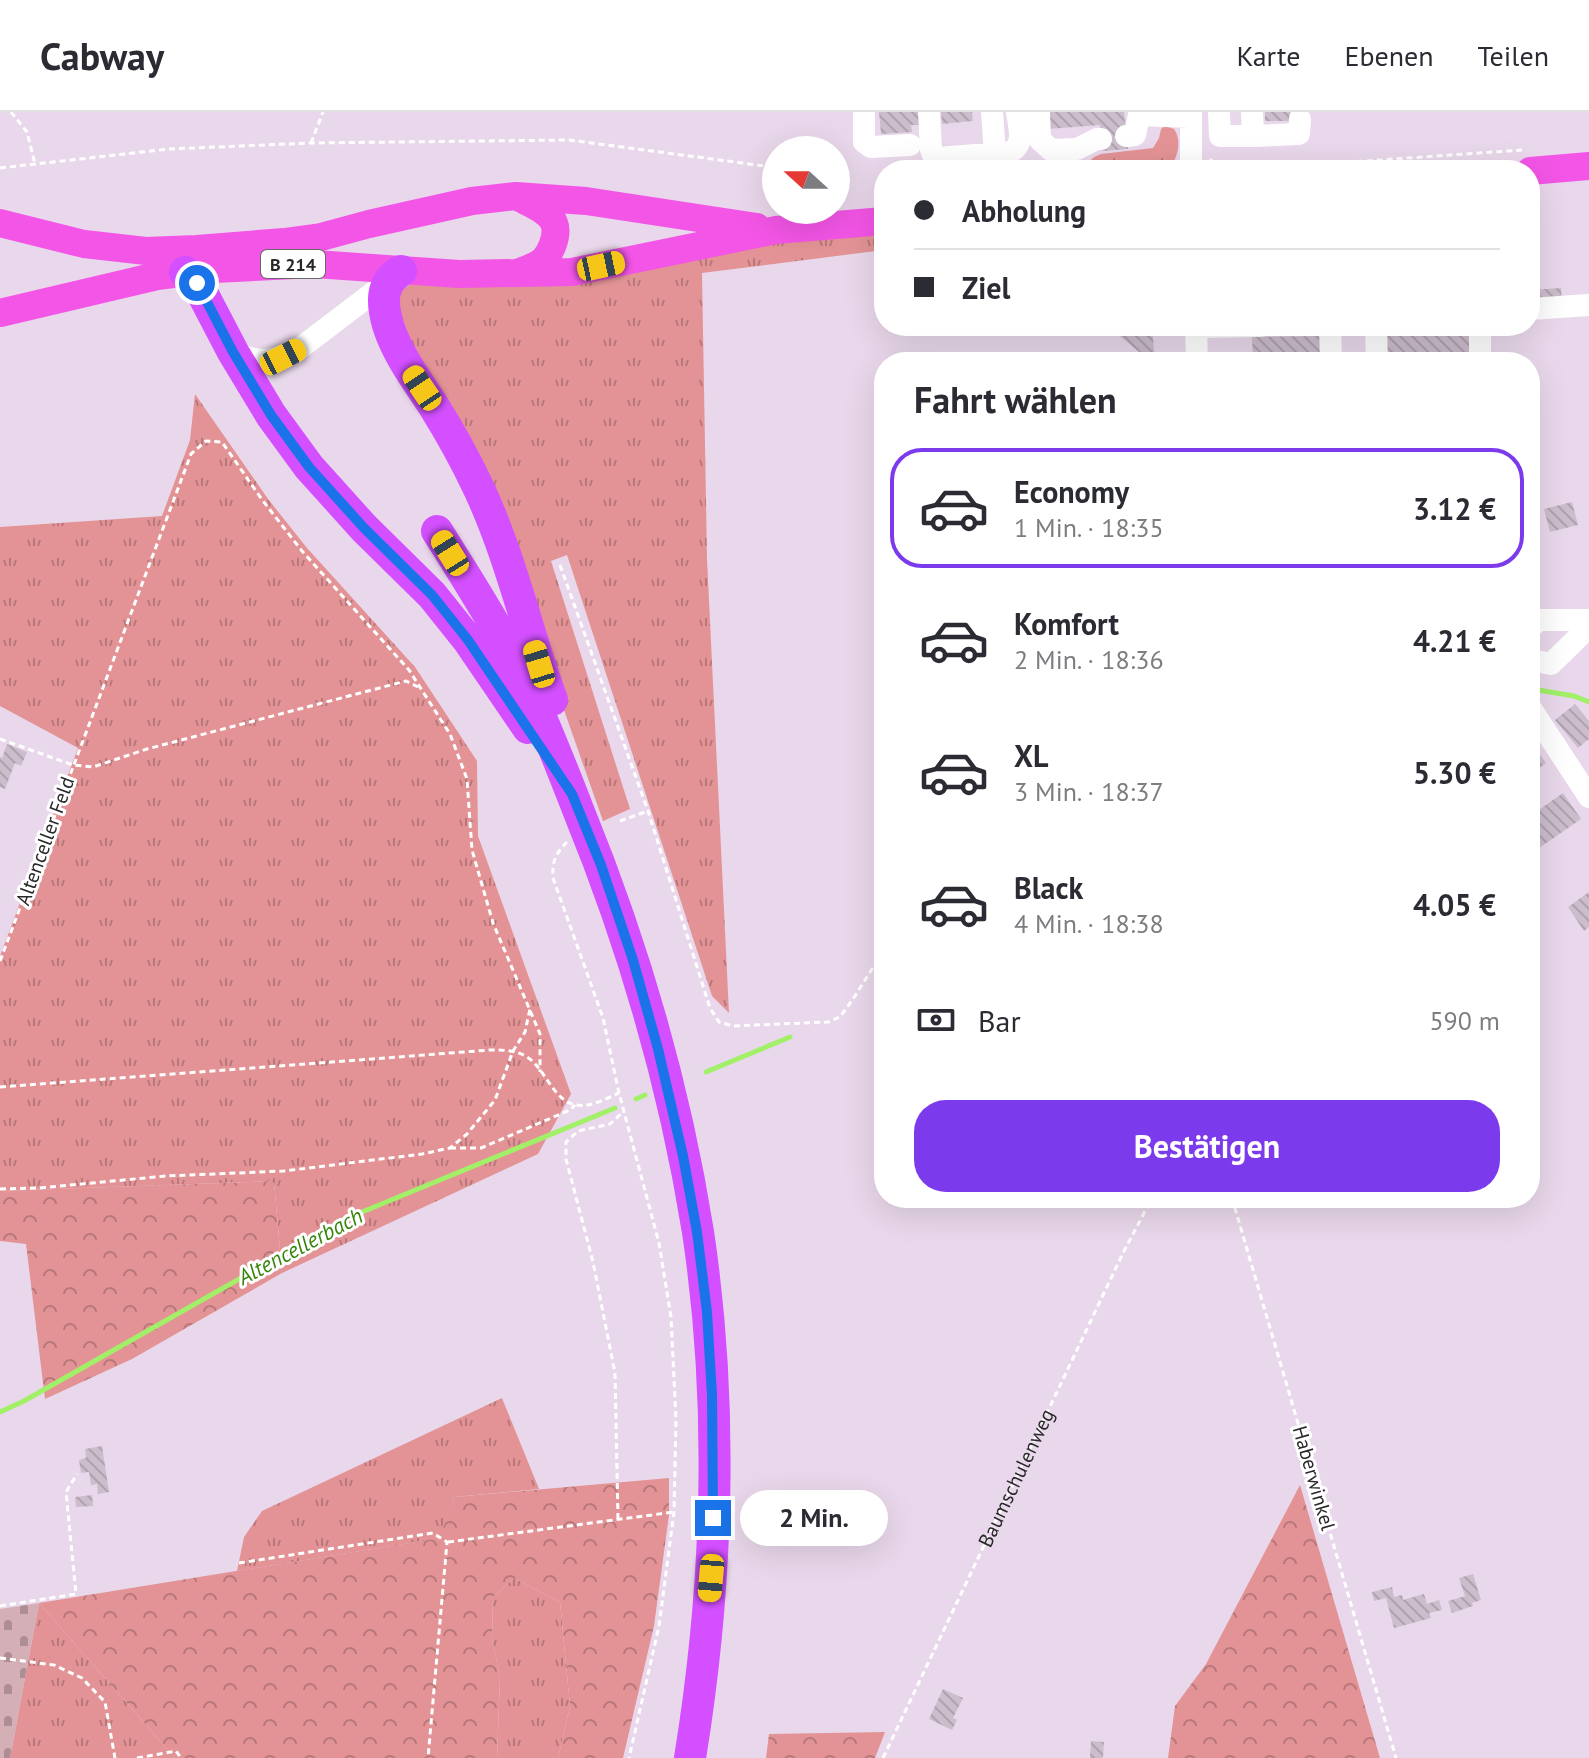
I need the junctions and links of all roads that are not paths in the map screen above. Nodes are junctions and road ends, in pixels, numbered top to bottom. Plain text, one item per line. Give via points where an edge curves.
1 (864, 112) edge
2 (929, 112) edge
3 (992, 112) edge
4 (1017, 112) edge
5 (1039, 112) edge
6 (1219, 112) edge
7 (1252, 112) edge
8 (1139, 114) edge
9 (1191, 114) edge
10 (1300, 119) dead end
11 (1126, 136) dead end
12 (1253, 136) junction
13 (1101, 139) dead end
14 (910, 145) dead end
15 (1077, 149) junction
16 (995, 154) junction
17 (1071, 160) edge
18 (1191, 160) edge
19 (1540, 161) edge
20 (1589, 166) edge
21 (516, 196) junction
22 (874, 222) edge
23 (0, 223) edge
24 (776, 230) junction
25 (185, 272) junction
26 (517, 274) junction
27 (394, 276) junction
28 (1589, 305) edge
29 (1540, 308) edge
30 (1, 313) edge
31 (233, 352) junction
32 (437, 531) dead end
33 (1540, 620) edge
34 (1589, 620) edge
35 (1589, 627) edge
36 (1540, 662) edge
37 (1540, 722) edge
38 (572, 794) junction
39 (1589, 797) edge
40 (601, 865) junction
41 (690, 1758) edge

1 - 14 street via 864,142 871,147
2 - 16 street via 933,155
3 - 16 street
4 - 16 street via 1017,149
5 - 15 street via 1040,140 1051,150
6 - 12 street via 1220,136
7 - 12 street
8 - 9 street
8 - 11 street via 1135,135
9 - 18 street
10 - 12 street via 1299,134
13 - 15 street
15 - 17 street
19 - 20 main road
21 - 23 main road, B 214 via 472,201 321,237 197,249 146,251 84,244
21 - 24 main road, B 214 via 586,201
21 - 26 main road via 547,214 555,237 542,262
22 - 24 main road, B 214
24 - 26 main road, B 214 via 572,272
25 - 27 main road, B 214 via 315,264
25 - 30 main road, B 214
25 - 31 highway via 197,283
26 - 27 main road, B 214
27 - 31 street via 283,357 251,360
27 - 40 highway via 384,293 393,337 446,425 504,551 554,706 604,832
28 - 29 street
31 - 38 highway via 309,467 468,640
32 - 38 highway via 502,638
33 - 34 street
35 - 36 street via 1551,664
37 - 39 street
38 - 40 highway
40 - 41 highway via 642,987 671,1103 707,1312 714,1488 711,1578

